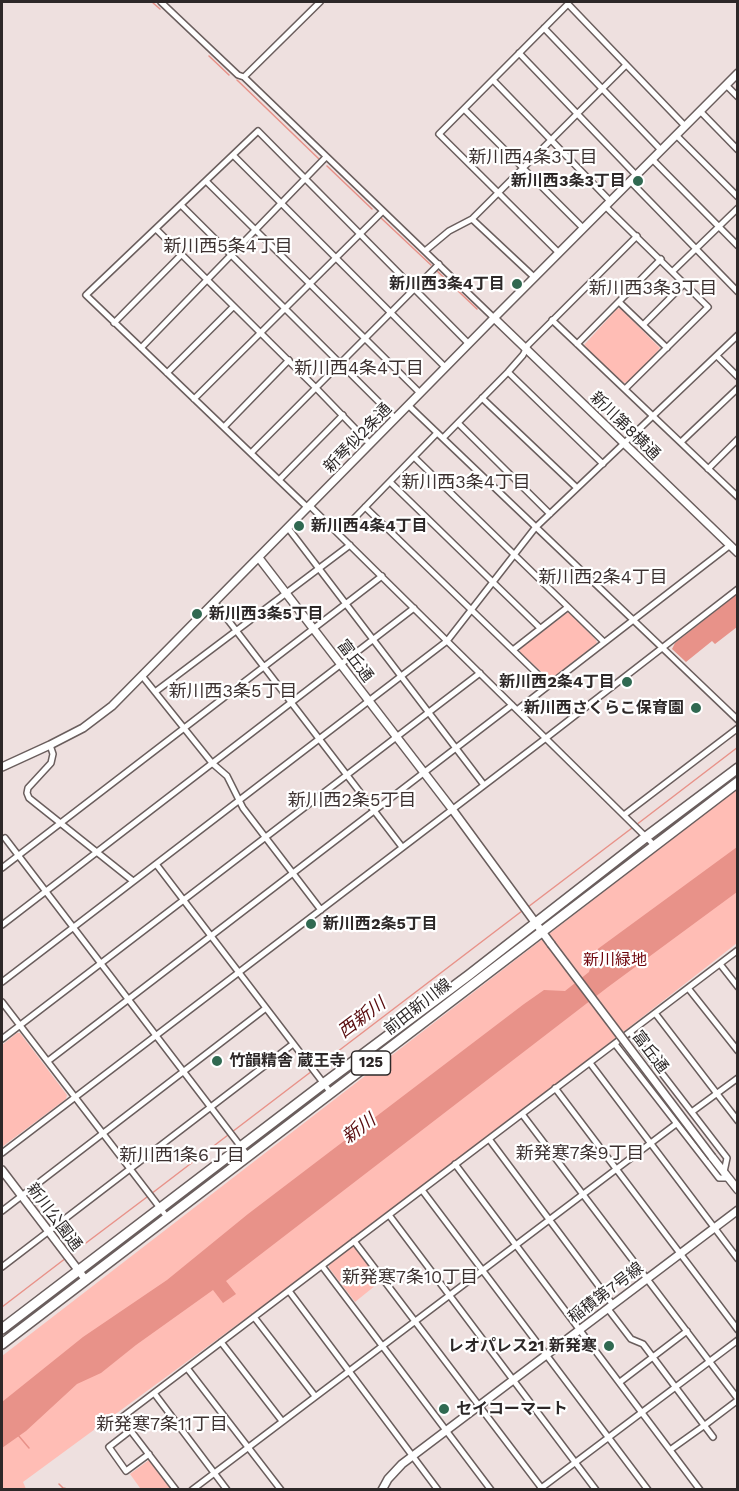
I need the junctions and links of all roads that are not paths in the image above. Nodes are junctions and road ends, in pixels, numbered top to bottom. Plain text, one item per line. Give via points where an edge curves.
1 (161, 2) edge
2 (320, 2) edge
3 (544, 28) junction
4 (519, 53) junction
5 (626, 65) junction
6 (738, 73) edge
7 (244, 77) junction
8 (493, 80) junction
9 (726, 85) junction
10 (603, 88) junction
11 (738, 97) edge
12 (464, 109) junction
13 (700, 111) junction
14 (578, 113) junction
15 (685, 126) junction
16 (676, 135) junction
17 (550, 140) junction
18 (661, 150) junction
19 (738, 150) edge
20 (233, 155) junction
21 (326, 158) junction
22 (652, 159) junction
23 (524, 166) junction
24 (636, 175) junction
25 (306, 179) junction
26 (206, 181) junction
27 (630, 181) junction
28 (498, 192) junction
29 (738, 197) edge
30 (282, 203) junction
31 (608, 204) junction
32 (181, 205) junction
33 (738, 208) edge
34 (382, 212) junction
35 (472, 219) junction
36 (718, 226) junction
37 (583, 228) junction
38 (156, 229) junction
39 (257, 229) junction
40 (360, 234) junction
41 (637, 236) junction
42 (738, 246) edge
43 (696, 248) junction
44 (424, 251) junction
45 (559, 253) junction
46 (232, 254) junction
47 (182, 255) junction
48 (336, 257) junction
49 (661, 259) junction
50 (439, 264) junction
51 (673, 271) junction
52 (534, 277) junction
53 (206, 281) junction
54 (310, 283) junction
55 (685, 284) junction
56 (414, 289) junction
57 (738, 292) edge
58 (619, 302) junction
59 (234, 307) junction
60 (285, 308) junction
61 (392, 312) junction
62 (494, 318) junction
63 (552, 320) junction
64 (114, 323) junction
65 (643, 325) junction
66 (261, 333) junction
67 (738, 335) edge
68 (366, 338) junction
69 (468, 344) junction
70 (577, 344) junction
71 (141, 348) junction
72 (667, 348) junction
73 (526, 349) junction
74 (717, 356) junction
75 (289, 360) junction
76 (341, 363) junction
77 (445, 367) junction
78 (508, 372) junction
79 (167, 373) junction
80 (738, 377) edge
81 (316, 388) junction
82 (738, 388) edge
83 (626, 389) junction
84 (420, 393) junction
85 (482, 398) junction
86 (194, 399) junction
87 (408, 405) junction
88 (343, 415) junction
89 (653, 416) junction
90 (395, 418) junction
91 (458, 423) junction
92 (224, 427) junction
93 (437, 433) junction
94 (443, 438) junction
95 (738, 439) edge
96 (681, 442) junction
97 (370, 444) junction
98 (624, 444) junction
99 (251, 453) junction
100 (414, 457) junction
101 (603, 464) junction
102 (708, 469) junction
103 (279, 480) junction
104 (390, 482) junction
105 (577, 488) junction
106 (736, 494) edge
107 (309, 507) junction
108 (366, 507) junction
109 (550, 514) junction
110 (288, 528) junction
111 (535, 528) junction
112 (339, 534) junction
113 (350, 544) junction
114 (729, 546) junction
115 (738, 553) edge
116 (514, 555) junction
117 (259, 558) junction
118 (318, 568) junction
119 (382, 576) junction
120 (493, 582) junction
121 (738, 589) edge
122 (286, 593) junction
123 (215, 603) junction
124 (346, 604) junction
125 (568, 607) junction
126 (414, 608) junction
127 (471, 610) junction
128 (632, 620) junction
129 (540, 628) junction
130 (314, 629) junction
131 (237, 632) junction
132 (373, 639) junction
133 (447, 641) junction
134 (604, 642) junction
135 (661, 648) junction
136 (513, 650) junction
137 (341, 664) junction
138 (264, 666) junction
139 (480, 674) junction
140 (143, 677) junction
141 (401, 677) junction
142 (549, 685) junction
143 (155, 693) junction
144 (369, 701) junction
145 (291, 702) junction
146 (512, 705) junction
147 (517, 710) junction
148 (428, 712) junction
149 (738, 720) edge
150 (184, 728) junction
151 (738, 728) edge
152 (396, 736) junction
153 (546, 738) junction
154 (319, 739) junction
155 (51, 746) junction
156 (456, 748) junction
157 (212, 764) junction
158 (2, 767) edge
159 (738, 768) edge
160 (424, 772) junction
161 (346, 774) junction
162 (738, 782) edge
163 (484, 785) junction
164 (239, 801) junction
165 (452, 809) junction
166 (374, 810) junction
167 (626, 817) junction
168 (61, 823) junction
169 (646, 837) junction
170 (5, 838) dead end
171 (266, 838) junction
172 (654, 845) junction
173 (402, 848) junction
174 (97, 852) junction
175 (18, 855) junction
176 (156, 864) junction
177 (2, 868) edge
178 (293, 873) junction
179 (134, 881) junction
180 (45, 891) junction
181 (184, 901) junction
182 (321, 910) junction
183 (535, 922) junction
184 (2, 925) edge
185 (74, 927) junction
186 (542, 931) junction
187 (211, 936) junction
188 (738, 950) edge
189 (102, 963) junction
190 (720, 964) junction
191 (239, 972) junction
192 (2, 982) edge
193 (738, 987) edge
194 (688, 988) junction
195 (129, 999) junction
196 (2, 1002) edge
197 (266, 1008) junction
198 (655, 1013) junction
199 (20, 1025) junction
200 (630, 1032) junction
201 (156, 1035) junction
202 (2, 1039) edge
203 (293, 1044) junction
204 (615, 1044) junction
205 (738, 1051) edge
206 (48, 1061) junction
207 (590, 1063) junction
208 (184, 1071) junction
209 (738, 1077) edge
210 (323, 1084) junction
211 (555, 1089) junction
212 (331, 1094) junction
213 (716, 1094) junction
214 (75, 1098) junction
215 (211, 1106) junction
216 (693, 1111) junction
217 (522, 1114) junction
218 (738, 1121) edge
219 (676, 1124) junction
220 (102, 1133) junction
221 (489, 1139) junction
222 (649, 1144) junction
223 (241, 1146) junction
224 (2, 1153) edge
225 (248, 1156) junction
226 (455, 1164) junction
227 (130, 1169) junction
228 (617, 1169) junction
229 (2, 1170) edge
230 (726, 1175) junction
231 (422, 1190) junction
232 (738, 1190) edge
233 (582, 1195) junction
234 (21, 1196) junction
235 (160, 1208) junction
236 (738, 1210) edge
237 (2, 1211) edge
238 (389, 1215) junction
239 (166, 1217) junction
240 (549, 1220) junction
241 (714, 1228) junction
242 (48, 1231) junction
243 (354, 1241) junction
244 (516, 1245) junction
245 (681, 1254) junction
246 (738, 1259) edge
247 (322, 1266) junction
248 (2, 1267) edge
249 (78, 1270) junction
250 (482, 1270) junction
251 (85, 1279) junction
252 (647, 1279) junction
253 (289, 1291) junction
254 (448, 1296) junction
255 (610, 1307) junction
256 (254, 1317) junction
257 (416, 1320) junction
258 (2, 1329) edge
259 (580, 1330) junction
260 (738, 1330) edge
261 (687, 1331) junction
262 (738, 1340) edge
263 (2, 1342) edge
264 (221, 1342) junction
265 (382, 1346) junction
266 (548, 1355) junction
267 (653, 1356) junction
268 (709, 1361) junction
269 (187, 1368) junction
270 (348, 1371) junction
271 (513, 1379) junction
272 (620, 1383) junction
273 (676, 1386) junction
274 (154, 1393) junction
275 (315, 1396) junction
276 (738, 1399) edge
277 (479, 1406) junction
278 (641, 1412) junction
279 (282, 1422) junction
280 (705, 1425) junction
281 (131, 1430) junction
282 (447, 1430) junction
283 (609, 1437) junction
284 (713, 1437) dead end
285 (248, 1447) junction
286 (669, 1450) junction
287 (149, 1454) junction
288 (413, 1455) junction
289 (575, 1462) junction
290 (214, 1472) junction
291 (279, 1487) edge
292 (541, 1489) edge
293 (176, 1490) edge
294 (192, 1490) edge
295 (227, 1490) edge
296 (272, 1490) edge
297 (382, 1490) edge
298 (438, 1490) edge
299 (491, 1490) edge
300 (596, 1490) edge
301 (648, 1490) edge
302 (700, 1490) edge

1 - 7 street
2 - 7 street
3 - 4 street
3 - 5 street via 568,4
3 - 10 street
4 - 8 street
4 - 14 street
5 - 10 street
5 - 15 street
6 - 9 street, 新琴似2条通
7 - 21 street
8 - 12 street
8 - 17 street
9 - 11 street
9 - 13 street, 新琴似2条通
10 - 14 street
10 - 18 street
12 - 23 street
12 - 28 street via 439,134
13 - 15 street, 新琴似2条通
13 - 19 street
14 - 17 street
14 - 24 street
15 - 16 street, 新琴似2条通
16 - 18 street, 新琴似2条通
16 - 29 street
17 - 23 street
17 - 31 street
18 - 22 street, 新琴似2条通
20 - 25 street via 258,131
20 - 26 street
20 - 30 street
21 - 25 street
21 - 34 street
22 - 24 street, 新琴似2条通
22 - 36 street
23 - 28 street
23 - 37 street
24 - 27 street, 新琴似2条通
25 - 30 street
25 - 40 street
26 - 32 street
26 - 39 street
27 - 31 street, 新琴似2条通
27 - 43 street
28 - 35 street
28 - 45 street
30 - 39 street
30 - 48 street
31 - 37 street, 新琴似2条通
31 - 41 street
32 - 38 street
32 - 46 street
33 - 36 street
34 - 40 street
34 - 44 street
35 - 44 street
35 - 52 street
36 - 42 street
36 - 43 street
37 - 45 street, 新琴似2条通
38 - 47 street
38 - 64 street via 86,295
39 - 46 street
39 - 54 street
40 - 48 street
40 - 56 street
41 - 49 street
41 - 63 street
43 - 51 street
43 - 57 street
44 - 50 street
45 - 52 street, 新琴似2条通
46 - 53 street
46 - 60 street
47 - 53 street
47 - 64 street
48 - 54 street
48 - 61 street
49 - 51 street
49 - 58 street
50 - 56 street
50 - 62 street
51 - 55 street
52 - 62 street, 新琴似2条通
53 - 59 street
53 - 71 street
54 - 60 street
54 - 68 street
55 - 65 street
55 - 72 street via 708,307
56 - 61 street
56 - 69 street
58 - 65 street
58 - 70 street
59 - 66 street
59 - 79 street
60 - 66 street
60 - 76 street
61 - 68 street
61 - 77 street
62 - 69 street, 新琴似2条通
62 - 73 street, 新川第8横通
63 - 70 street
63 - 73 street
64 - 71 street
65 - 72 street
66 - 75 street
66 - 86 street
67 - 74 street
68 - 76 street
68 - 84 street
69 - 77 street, 新琴似2条通
70 - 83 street
71 - 79 street
72 - 83 street
73 - 78 street
73 - 98 street, 新川第8横通
74 - 80 street
74 - 89 street
75 - 81 street
75 - 92 street
76 - 81 street
76 - 90 street
77 - 84 street, 新琴似2条通
78 - 85 street
78 - 101 street
79 - 86 street
81 - 88 street
81 - 99 street
82 - 96 street
83 - 89 street
84 - 87 street, 新琴似2条通
85 - 91 street
85 - 105 street
86 - 92 street
87 - 90 street, 新琴似2条通
87 - 93 street
88 - 97 street
88 - 103 street
89 - 96 street
89 - 98 street
90 - 97 street, 新琴似2条通
91 - 94 street
91 - 109 street
92 - 99 street
93 - 94 street
93 - 100 street
94 - 111 street
95 - 102 street
96 - 102 street
97 - 107 street, 新琴似2条通
98 - 101 street
98 - 114 street, 新川第8横通
99 - 103 street
100 - 104 street
100 - 116 street
101 - 105 street
102 - 106 street
103 - 107 street
104 - 108 street
104 - 120 street
105 - 109 street
107 - 110 street, 新琴似2条通
107 - 112 street
108 - 112 street
108 - 127 street
109 - 111 street
110 - 117 street, 新琴似2条通
110 - 118 street
111 - 116 street
111 - 128 street
112 - 113 street
113 - 118 street
113 - 119 street
114 - 115 street, 新川第8横通
114 - 128 street
116 - 120 street
116 - 125 street
117 - 122 street, 富丘通
117 - 123 street, 新琴似2条通
118 - 122 street
118 - 124 street
119 - 124 street
119 - 126 street
120 - 127 street
120 - 129 street
121 - 135 street
122 - 130 street, 富丘通
122 - 131 street
123 - 131 street
123 - 140 street, 新琴似2条通
124 - 130 street
124 - 132 street
125 - 129 street
125 - 134 street
126 - 132 street
126 - 133 street
127 - 133 street
127 - 136 street
128 - 134 street
128 - 135 street
129 - 136 street
130 - 137 street, 富丘通
130 - 138 street
131 - 138 street
131 - 143 street
132 - 137 street
132 - 141 street
133 - 139 street
133 - 141 street
134 - 142 street
135 - 149 street
135 - 153 street
136 - 142 street
137 - 144 street, 富丘通
137 - 145 street
138 - 145 street
138 - 150 street
139 - 146 street
139 - 148 street
140 - 143 street
140 - 155 street, 新琴似2条通 via 83,728
141 - 144 street
141 - 148 street
142 - 147 street
143 - 150 street
144 - 152 street, 富丘通
144 - 154 street
145 - 154 street
145 - 157 street
146 - 147 street
146 - 156 street
147 - 153 street
148 - 152 street
148 - 156 street
150 - 157 street
150 - 168 street
151 - 167 street
152 - 160 street, 富丘通
152 - 161 street
153 - 163 street
153 - 167 street
154 - 161 street
154 - 164 street
155 - 158 street, 新琴似2条通
155 - 168 street via 51,763 27,793
156 - 160 street
156 - 163 street
157 - 164 street via 227,776
157 - 174 street
159 - 169 main road, 前田新川線 / 125
160 - 165 street, 富丘通
160 - 166 street
161 - 166 street
161 - 171 street
162 - 172 main road, 前田新川線 / 125
163 - 165 street
164 - 171 street
164 - 176 street
165 - 173 street
165 - 183 street, 富丘通
166 - 173 street
166 - 178 street
167 - 169 street
168 - 174 street
168 - 175 street
169 - 172 street
169 - 183 main road, 前田新川線 / 125
170 - 175 street
171 - 178 street
171 - 181 street
172 - 186 main road, 前田新川線 / 125
173 - 182 street
174 - 179 street
174 - 180 street
175 - 177 street
175 - 180 street
176 - 179 street
176 - 181 street
178 - 182 street
178 - 187 street
179 - 185 street
180 - 184 street
180 - 185 street
181 - 187 street
181 - 189 street
182 - 191 street
183 - 186 street, 富丘通
183 - 210 main road, 前田新川線 / 125
185 - 189 street
185 - 192 street
186 - 212 main road, 前田新川線 / 125
186 - 230 street, 富丘通, bridge
187 - 191 street
187 - 195 street
188 - 190 street
189 - 195 street
189 - 199 street
190 - 193 street
190 - 194 street
191 - 197 street
191 - 201 street
194 - 198 street
194 - 205 street
195 - 201 street
195 - 206 street
196 - 199 street
197 - 203 street
197 - 208 street
198 - 200 street
198 - 213 street
199 - 202 street
199 - 206 street
200 - 204 street
200 - 216 street
201 - 208 street
201 - 214 street
203 - 210 street
203 - 215 street
204 - 207 street
204 - 219 street
206 - 214 street
207 - 211 street
207 - 222 street
208 - 215 street
208 - 220 street
209 - 213 street
210 - 212 street
210 - 223 main road, 前田新川線 / 125
211 - 217 street
211 - 228 street
212 - 225 main road, 前田新川線 / 125
213 - 216 street
213 - 218 street
214 - 220 street
214 - 224 street
215 - 223 street
215 - 227 street
216 - 230 street via 727,1158
217 - 221 street
217 - 233 street
219 - 222 street
219 - 230 street via 719,1178
220 - 227 street
220 - 234 street
221 - 226 street
221 - 240 street
222 - 228 street
222 - 241 street
223 - 225 street
223 - 235 main road, 前田新川線 / 125
225 - 239 main road, 前田新川線 / 125
226 - 231 street
226 - 244 street
227 - 235 street
227 - 242 street
228 - 233 street
228 - 245 street
229 - 234 street, 新川公園通
230 - 232 street, 富丘通
231 - 238 street
231 - 250 street
233 - 240 street
233 - 252 street
234 - 237 street
234 - 242 street, 新川公園通
235 - 239 street
235 - 249 main road, 前田新川線 / 125
236 - 241 street, 稲積第7号線
238 - 243 street
238 - 254 street
239 - 251 main road, 前田新川線 / 125
240 - 244 street
240 - 255 street
241 - 245 street, 稲積第7号線
241 - 246 street
242 - 248 street
242 - 249 street, 新川公園通
243 - 247 street
243 - 257 street
244 - 250 street
244 - 259 street
245 - 252 street, 稲積第7号線
245 - 260 street
247 - 253 street
247 - 265 street
249 - 251 street, 新川公園通
249 - 258 main road, 前田新川線 / 125
250 - 254 street
250 - 266 street
251 - 263 main road, 前田新川線 / 125
252 - 255 street, 稲積第7号線
252 - 261 street
253 - 256 street
253 - 270 street
254 - 257 street
254 - 271 street
255 - 259 street, 稲積第7号線
255 - 267 street via 631,1339 644,1344
256 - 264 street
256 - 275 street
257 - 265 street
257 - 277 street
259 - 266 street, 稲積第7号線
259 - 272 street
261 - 267 street
261 - 268 street
262 - 268 street
264 - 269 street
264 - 279 street
265 - 270 street
265 - 282 street
266 - 271 street, 稲積第7号線
266 - 283 street
267 - 272 street
267 - 273 street
268 - 273 street
268 - 276 street
269 - 274 street
269 - 285 street
270 - 275 street
270 - 288 street
271 - 277 street, 稲積第7号線
271 - 289 street
272 - 278 street
273 - 278 street
273 - 280 street
274 - 281 street via 121,1418
274 - 290 street
275 - 279 street
276 - 280 street
277 - 282 street, 稲積第7号線
277 - 292 street
278 - 283 street
278 - 286 street
279 - 285 street
280 - 284 street
280 - 286 street
281 - 287 street
281 - 287 street via 109,1447 126,1471
282 - 288 street, 稲積第7号線
282 - 299 street
283 - 289 street
283 - 301 street
285 - 290 street
285 - 291 street
286 - 302 street
287 - 293 street
288 - 297 street, 稲積第7号線
288 - 298 street
289 - 292 street
289 - 300 street
290 - 294 street
290 - 295 street
291 - 296 street

